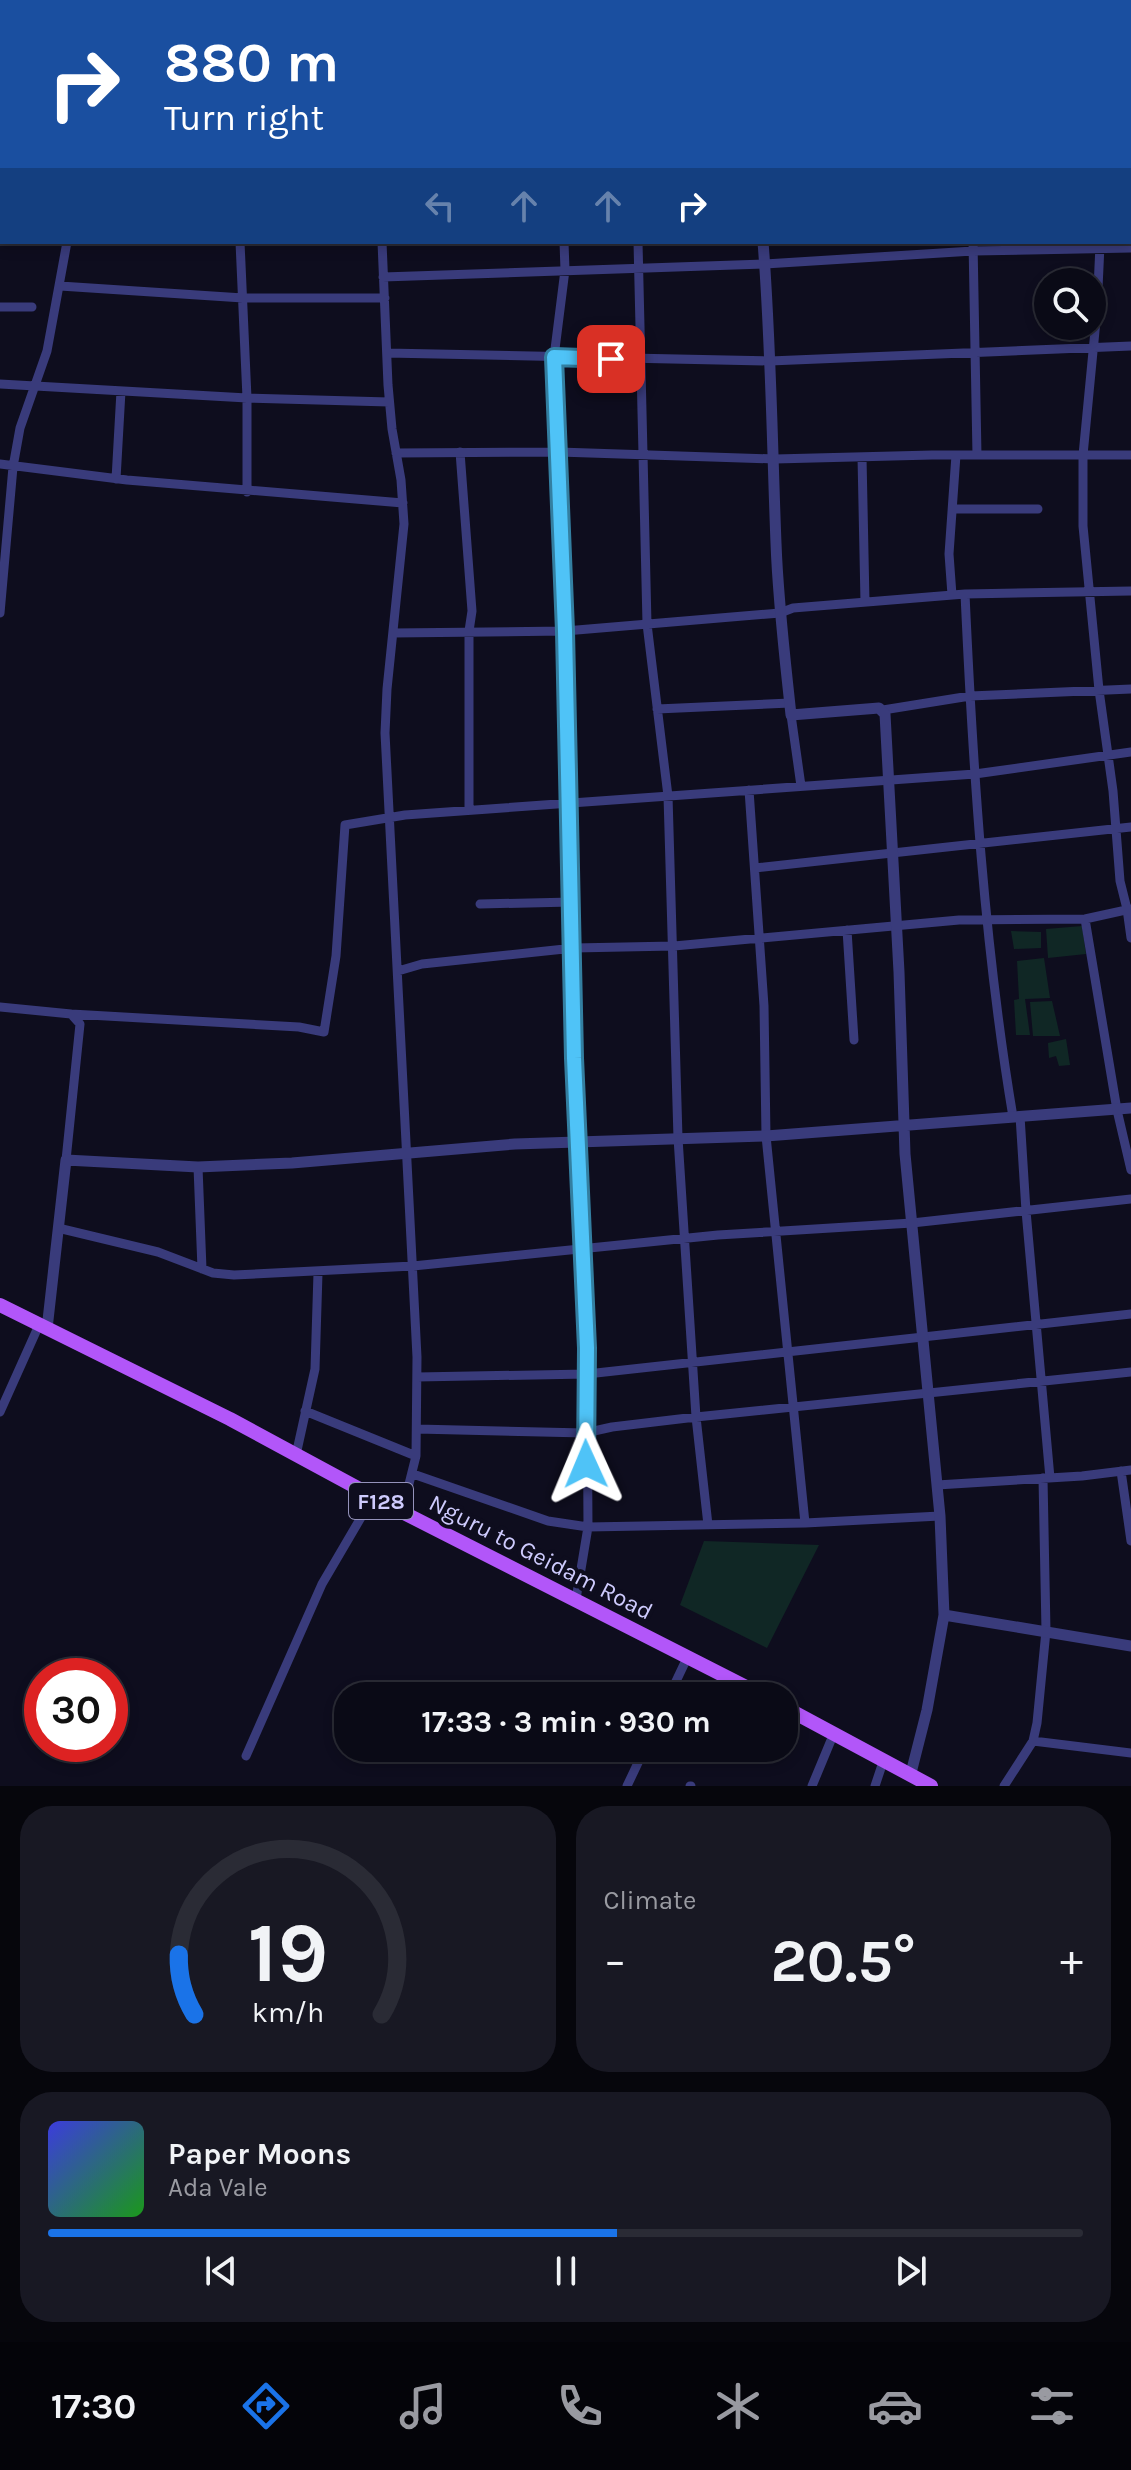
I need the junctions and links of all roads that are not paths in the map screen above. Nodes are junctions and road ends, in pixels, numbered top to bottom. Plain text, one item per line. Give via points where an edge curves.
1 (67, 244) edge
2 (240, 244) edge
3 (382, 244) edge
4 (564, 244) edge
5 (638, 244) edge
6 (763, 244) edge
7 (1100, 245) edge
8 (973, 246) edge
9 (1131, 248) edge
10 (765, 264) junction
11 (638, 268) junction
12 (565, 270) junction
13 (383, 277) junction
14 (60, 286) junction
15 (243, 298) junction
16 (385, 298) junction
17 (0, 307) edge
18 (32, 307) dead end
19 (1131, 346) edge
20 (1094, 347) junction
21 (387, 353) junction
22 (974, 353) junction
23 (554, 357) junction
24 (639, 360) junction
25 (770, 361) junction
26 (0, 384) edge
27 (35, 387) junction
28 (121, 391) junction
29 (247, 398) junction
30 (389, 402) junction
31 (460, 452) junction
32 (559, 452) junction
33 (396, 453) junction
34 (644, 454) junction
35 (956, 455) junction
36 (977, 455) junction
37 (1083, 455) junction
38 (1131, 455) edge
39 (862, 457) junction
40 (775, 459) junction
41 (0, 464) edge
42 (13, 467) junction
43 (116, 479) junction
44 (247, 492) junction
45 (403, 503) junction
46 (953, 509) junction
47 (1038, 509) dead end
48 (1131, 591) edge
49 (1088, 592) junction
50 (965, 594) junction
51 (952, 595) junction
52 (865, 602) junction
53 (0, 613) edge
54 (780, 613) junction
55 (647, 624) junction
56 (469, 631) junction
57 (565, 631) junction
58 (393, 633) junction
59 (1131, 689) edge
60 (1099, 690) junction
61 (970, 696) junction
62 (657, 709) junction
63 (790, 709) junction
64 (883, 710) junction
65 (1131, 752) edge
66 (1109, 754) junction
67 (975, 774) junction
68 (890, 781) junction
69 (801, 786) junction
70 (749, 790) junction
71 (668, 796) junction
72 (569, 804) junction
73 (469, 810) junction
74 (389, 819) junction
75 (1131, 827) edge
76 (1117, 828) junction
77 (981, 842) junction
78 (893, 852) junction
79 (755, 868) junction
80 (572, 902) junction
81 (480, 904) dead end
82 (1129, 909) edge
83 (1085, 919) junction
84 (987, 920) junction
85 (897, 925) junction
86 (847, 930) junction
87 (757, 937) junction
88 (1131, 938) edge
89 (674, 946) junction
90 (574, 948) junction
91 (398, 971) junction
92 (0, 1007) edge
93 (71, 1014) junction
94 (854, 1040) dead end
95 (1131, 1108) edge
96 (1117, 1110) junction
97 (1016, 1117) junction
98 (904, 1124) junction
99 (766, 1136) junction
100 (678, 1138) junction
101 (578, 1141) junction
102 (408, 1154) junction
103 (66, 1160) junction
104 (198, 1167) junction
105 (1131, 1170) edge
106 (1131, 1199) edge
107 (1026, 1211) junction
108 (912, 1223) junction
109 (58, 1228) junction
110 (774, 1231) junction
111 (683, 1239) junction
112 (583, 1247) junction
113 (413, 1266) junction
114 (202, 1269) junction
115 (318, 1273) junction
116 (0, 1305) edge
117 (1131, 1314) edge
118 (1036, 1325) junction
119 (43, 1327) junction
120 (921, 1338) junction
121 (788, 1353) junction
122 (694, 1363) junction
123 (1131, 1372) edge
124 (587, 1374) junction
125 (417, 1377) junction
126 (1041, 1382) junction
127 (926, 1393) junction
128 (793, 1409) junction
129 (305, 1411) junction
130 (0, 1412) edge
131 (696, 1417) junction
132 (417, 1429) junction
133 (585, 1433) junction
134 (296, 1455) junction
135 (416, 1456) junction
136 (1126, 1470) edge
137 (413, 1474) junction
138 (1047, 1478) junction
139 (937, 1485) junction
140 (373, 1497) junction
141 (402, 1512) junction
142 (940, 1516) junction
143 (805, 1523) junction
144 (708, 1525) junction
145 (1130, 1525) edge
146 (588, 1527) junction
147 (1131, 1541) edge
148 (576, 1599) junction
149 (944, 1615) junction
150 (1046, 1631) junction
151 (1131, 1646) edge
152 (688, 1656) junction
153 (676, 1682) edge
154 (737, 1682) edge
155 (798, 1714) edge
156 (834, 1733) junction
157 (1033, 1741) junction
158 (1131, 1753) edge
159 (246, 1756) dead end
160 (884, 1759) junction
161 (638, 1762) edge
162 (911, 1773) junction
163 (627, 1786) edge
164 (812, 1786) edge
165 (875, 1786) edge
166 (931, 1786) edge
167 (1004, 1786) edge

1 - 14 street
2 - 15 street
3 - 13 street
4 - 12 street
5 - 11 street
6 - 10 street
7 - 8 street
7 - 9 street
7 - 20 street
8 - 10 street
8 - 22 street
10 - 11 street
10 - 25 street
11 - 12 street
11 - 24 street
12 - 13 street
12 - 23 street
13 - 16 street
14 - 15 street
14 - 27 street
15 - 16 street
15 - 29 street
16 - 21 street
17 - 18 street
19 - 20 street
20 - 22 street
20 - 37 street
21 - 23 street
21 - 30 street
22 - 25 street
22 - 36 street
23 - 24 street
23 - 32 street
24 - 25 street
24 - 34 street
25 - 40 street
26 - 27 street
27 - 28 street
27 - 42 street
28 - 29 street
28 - 43 street
29 - 30 street
29 - 44 street
30 - 33 street
31 - 32 street
31 - 33 street
31 - 56 street via 472,611
32 - 34 street
32 - 57 street
33 - 45 street
34 - 40 street
34 - 55 street
35 - 36 street
35 - 39 street
35 - 46 street
36 - 37 street
37 - 38 street
37 - 49 street
39 - 40 street
39 - 52 street
40 - 54 street
41 - 42 street
42 - 43 street
42 - 53 street
43 - 44 street
44 - 45 street
45 - 58 street
46 - 47 street
46 - 51 street
48 - 49 street
49 - 50 street
49 - 60 street
50 - 51 street
50 - 61 street
51 - 52 street
52 - 54 street
54 - 55 street
54 - 63 street
55 - 57 street
55 - 62 street
56 - 57 street
56 - 58 street
56 - 73 street
57 - 72 street
58 - 74 street via 385,733
59 - 60 street
60 - 61 street
60 - 66 street
61 - 64 street
61 - 67 street
62 - 63 street
62 - 71 street
63 - 64 street
63 - 69 street
64 - 68 street
65 - 66 street
66 - 67 street
66 - 76 street
67 - 68 street
67 - 77 street
68 - 69 street
68 - 78 street
69 - 70 street
70 - 71 street
70 - 79 street
71 - 72 street
71 - 89 street
72 - 73 street
72 - 80 street
73 - 74 street
74 - 91 street
74 - 93 street via 345,825 336,956 324,1032
75 - 76 street
76 - 77 street
76 - 82 street via 1120,881
77 - 78 street
77 - 84 street
78 - 79 street
78 - 85 street
79 - 87 street
80 - 81 street
80 - 90 street
82 - 83 street
82 - 88 street
83 - 84 street
83 - 96 street
84 - 85 street
84 - 97 street via 1001,1045
85 - 86 street
85 - 98 street
86 - 87 street
86 - 94 street
87 - 89 street
87 - 99 street
89 - 90 street
89 - 100 street
90 - 91 street
90 - 101 street
91 - 102 street
92 - 93 street
93 - 103 street via 80,1024
95 - 96 street
96 - 97 street
96 - 105 street
97 - 98 street
97 - 107 street
98 - 99 street
98 - 108 street
99 - 100 street
99 - 110 street
100 - 101 street
100 - 111 street
101 - 102 street
101 - 112 street
102 - 104 street
102 - 113 street
103 - 104 street
103 - 109 street
104 - 114 street
106 - 107 street
107 - 108 street
107 - 118 street
108 - 110 street
108 - 120 street
109 - 114 street via 158,1252
109 - 119 street
110 - 111 street
110 - 121 street
111 - 112 street
111 - 122 street
112 - 113 street
112 - 124 street
113 - 115 street
113 - 125 street
114 - 115 street via 234,1275
115 - 129 street via 315,1369
116 - 119 main road, Nguru to Geidam Road / F128
117 - 118 street
118 - 120 street
118 - 126 street
119 - 130 street
119 - 134 main road, Nguru to Geidam Road / F128
120 - 121 street
120 - 127 street
121 - 122 street
121 - 128 street
122 - 124 street
122 - 131 street
123 - 126 street
124 - 125 street
124 - 133 street
125 - 132 street
126 - 127 street
126 - 138 street
127 - 128 street
127 - 139 street
128 - 131 street
128 - 143 street
129 - 134 street
129 - 135 street
131 - 133 street
131 - 144 street
132 - 133 street
132 - 135 street
133 - 146 street
134 - 140 main road, Nguru to Geidam Road / F128
135 - 137 street
136 - 138 street
136 - 145 street
137 - 141 street
137 - 146 street via 548,1521
138 - 139 street
138 - 150 street
139 - 142 street
140 - 141 main road, Nguru to Geidam Road / F128
140 - 159 street via 322,1584
141 - 148 main road, Nguru to Geidam Road / F128
142 - 143 street
142 - 149 street
143 - 144 street
144 - 146 street
145 - 147 street
146 - 148 street
148 - 152 main road, Nguru to Geidam Road / F128
149 - 150 street
149 - 162 street
150 - 151 street
150 - 157 street
152 - 153 street
152 - 154 main road, Nguru to Geidam Road / F128
155 - 156 main road
156 - 160 main road
156 - 164 street
157 - 158 street
157 - 167 street
160 - 162 main road
160 - 165 street
161 - 163 street
162 - 166 main road

